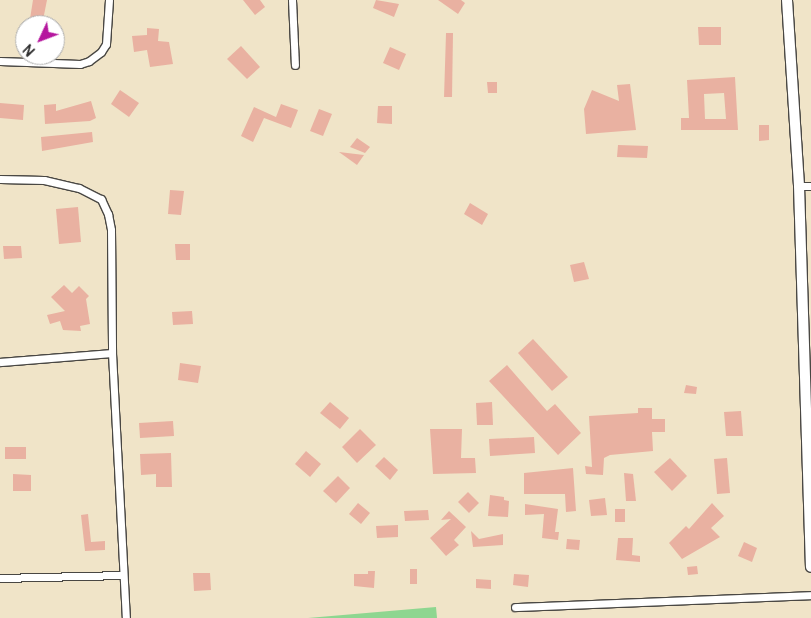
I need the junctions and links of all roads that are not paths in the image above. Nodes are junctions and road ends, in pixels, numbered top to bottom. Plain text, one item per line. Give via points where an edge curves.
1 (109, 0) edge
2 (292, 0) edge
3 (788, 0) edge
4 (0, 61) edge
5 (295, 65) dead end
6 (0, 179) edge
7 (799, 186) junction
8 (811, 186) edge
9 (112, 353) junction
10 (0, 362) edge
11 (811, 567) edge
12 (124, 575) junction
13 (0, 578) edge
14 (811, 595) edge
15 (516, 607) dead end
16 (126, 618) edge

1 - 4 street via 106,44 89,61 80,64
2 - 5 street
3 - 7 main road
6 - 9 street via 64,184 101,199 111,230
7 - 8 street
7 - 11 main road
9 - 10 street
9 - 12 street
12 - 13 street
12 - 16 street
14 - 15 street

